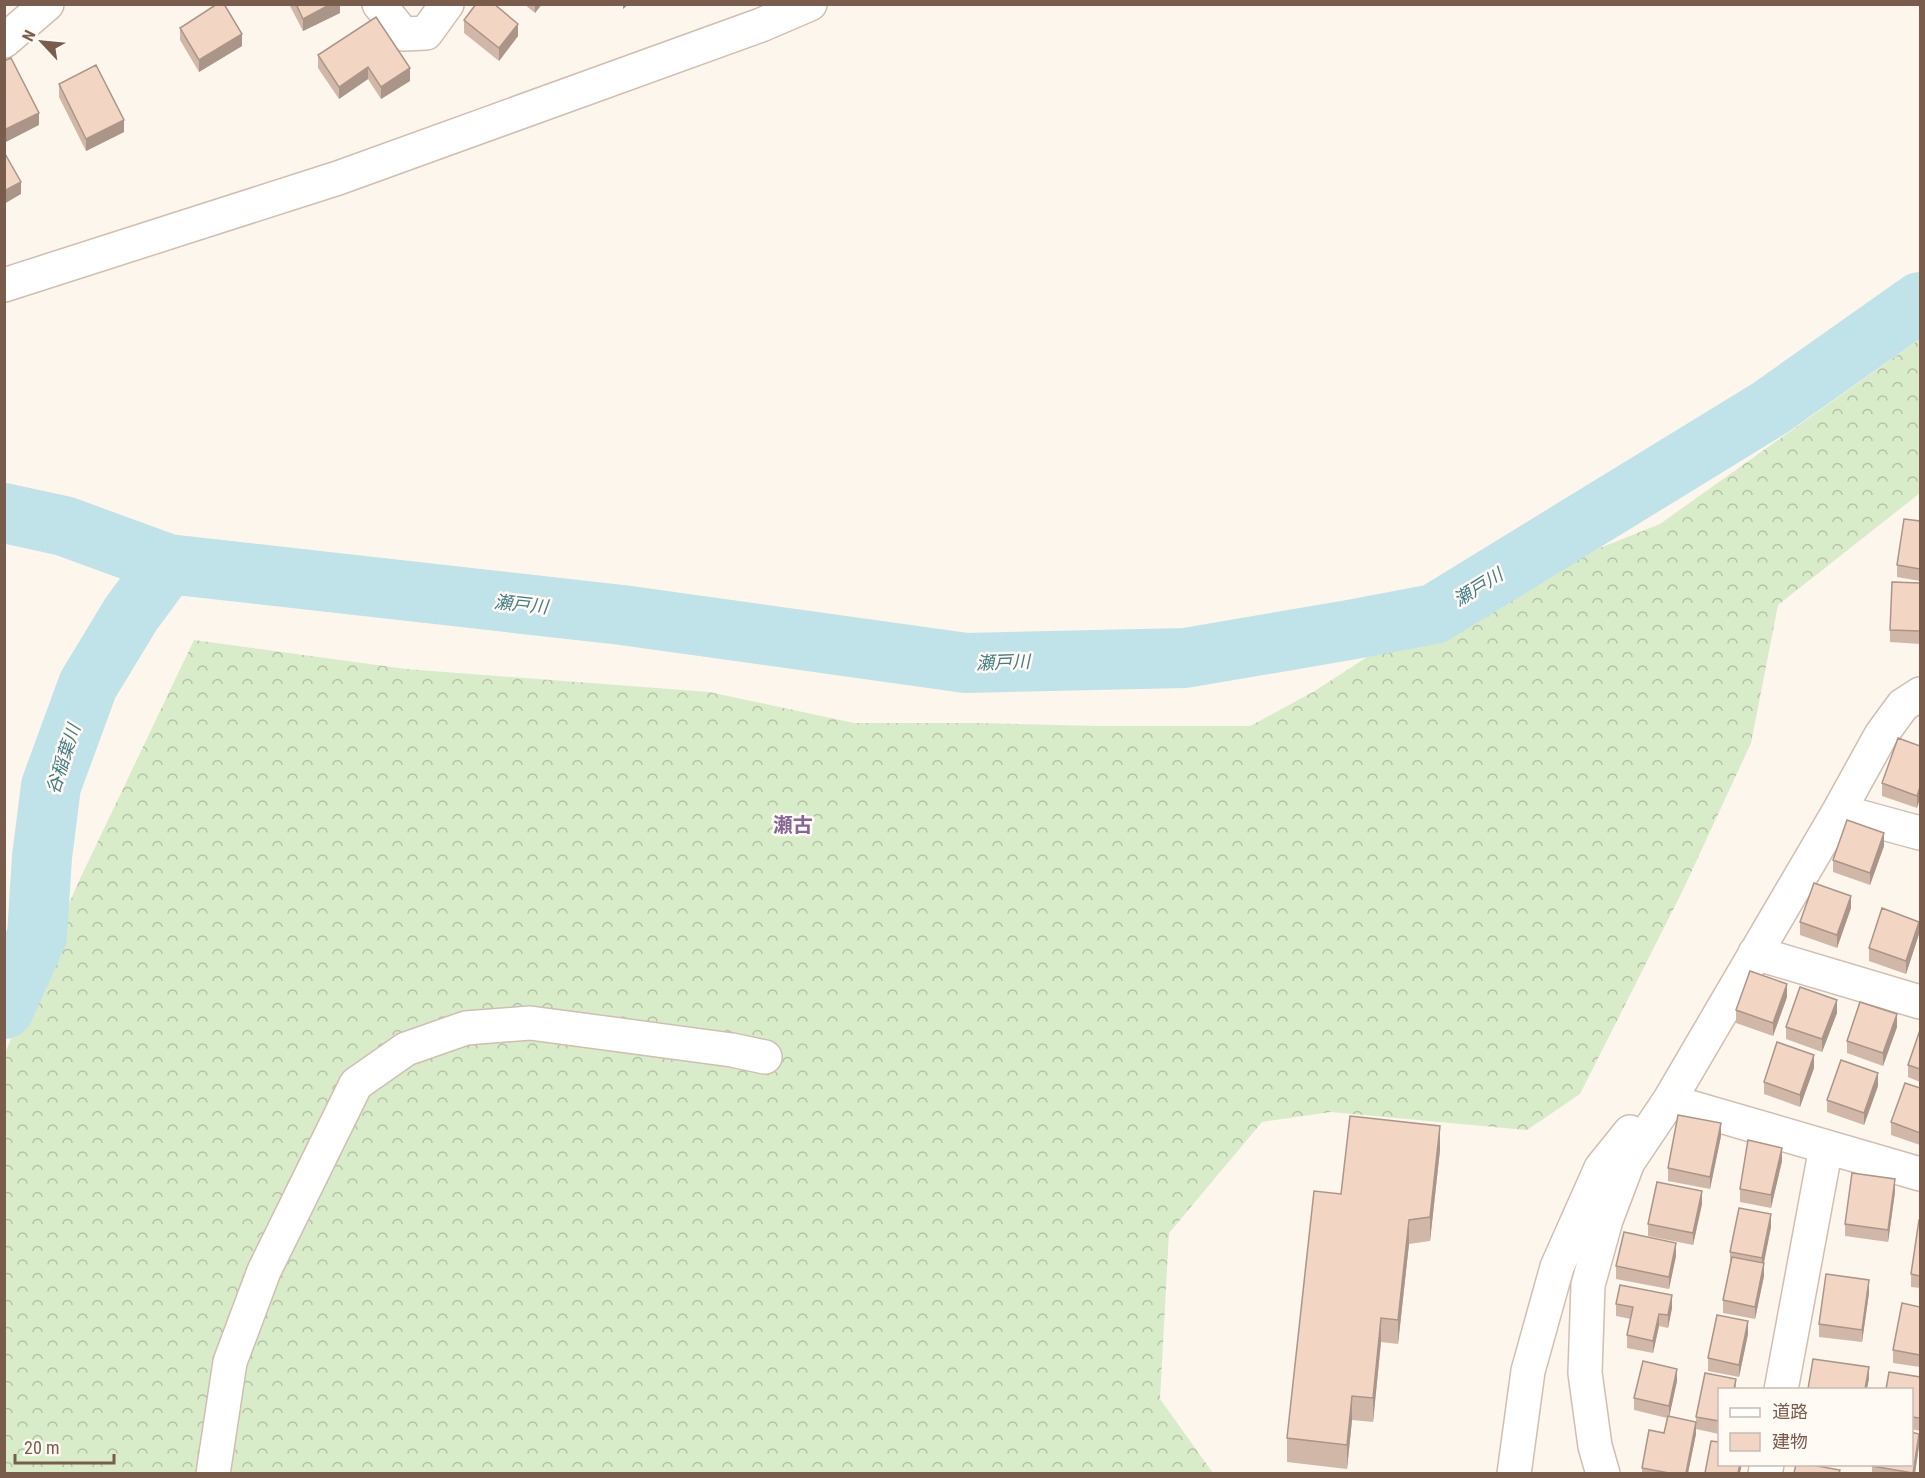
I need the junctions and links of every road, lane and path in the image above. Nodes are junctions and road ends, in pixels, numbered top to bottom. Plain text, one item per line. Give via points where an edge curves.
1 (47, 4) edge
2 (379, 4) edge
3 (447, 4) edge
4 (810, 4) edge
5 (4, 41) edge
6 (4, 285) edge
7 (1920, 694) edge
8 (1839, 811) junction
9 (1920, 833) edge
10 (1755, 953) junction
11 (1920, 1002) edge
12 (765, 1057) dead end
13 (1669, 1101) junction
14 (1826, 1147) junction
15 (1920, 1174) edge
16 (1781, 1388) edge
17 (213, 1473) edge
18 (1514, 1473) edge
19 (1603, 1473) edge

1 - 5 street
2 - 3 street via 403,34 426,33
4 - 6 street via 338,178
7 - 8 street via 1903,705 1881,735
8 - 9 street
8 - 10 street
10 - 11 street
10 - 13 street
12 - 17 street via 530,1023 466,1028 406,1049 356,1084 264,1270 230,1362
13 - 14 street
13 - 18 street via 1632,1130 1601,1168 1557,1267 1528,1371
13 - 19 street via 1628,1162 1588,1285 1585,1373 1595,1446
14 - 15 street
14 - 16 street

